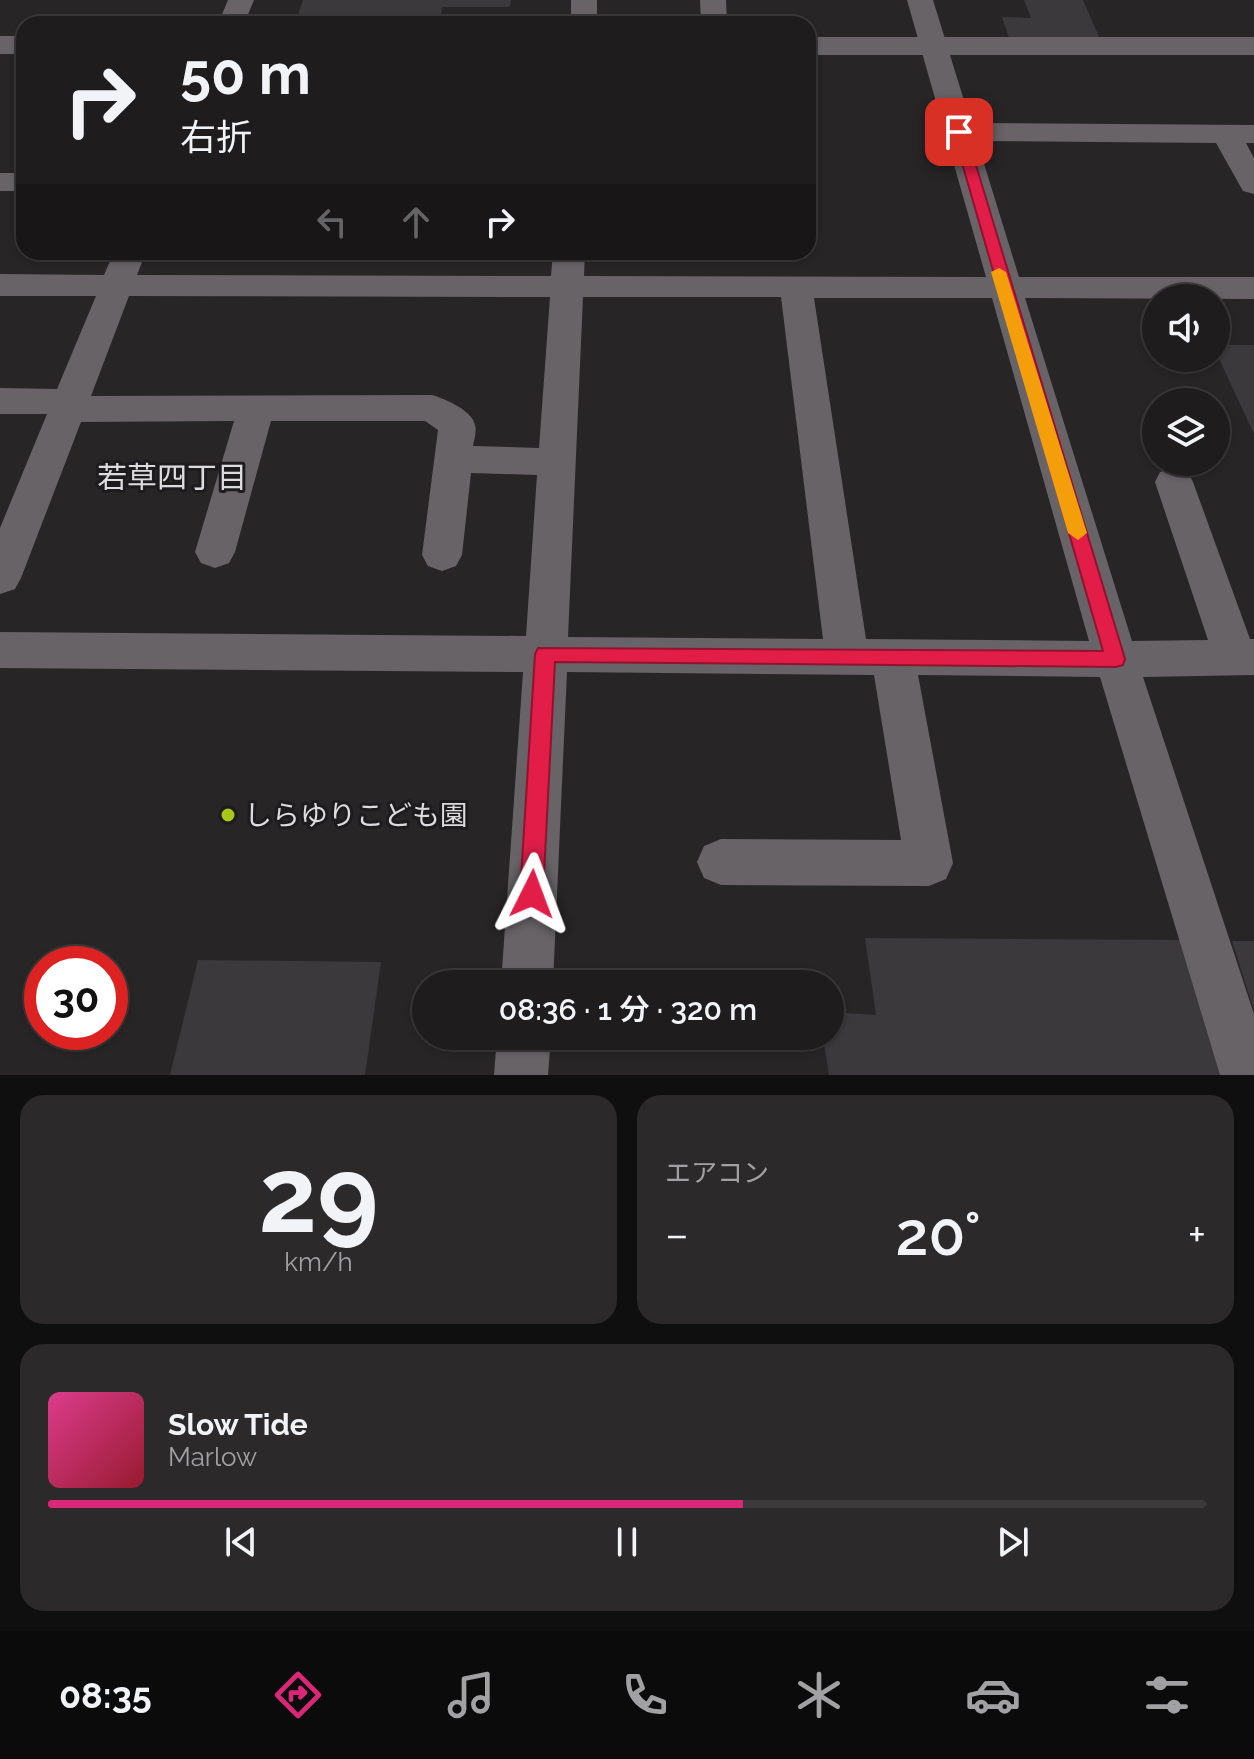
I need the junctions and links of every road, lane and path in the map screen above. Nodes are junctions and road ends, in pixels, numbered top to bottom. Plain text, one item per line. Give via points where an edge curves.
1 (920, 0) edge
2 (816, 46) edge
3 (935, 46) junction
4 (1254, 46) edge
5 (959, 132) junction
6 (1240, 134) edge
7 (1254, 185) edge
8 (126, 260) edge
9 (568, 270) edge
10 (0, 285) edge
11 (115, 286) junction
12 (796, 287) junction
13 (1003, 287) junction
14 (1254, 288) edge
15 (0, 401) edge
16 (68, 405) junction
17 (256, 408) junction
18 (454, 459) junction
19 (556, 462) junction
20 (1174, 482) dead end
21 (215, 552) dead end
22 (442, 555) dead end
23 (0, 578) edge
24 (0, 650) edge
25 (545, 654) junction
26 (847, 657) junction
27 (893, 657) junction
28 (1245, 657) edge
29 (1116, 659) junction
30 (721, 862) dead end
31 (528, 970) edge
32 (523, 1050) edge
33 (521, 1075) edge
34 (1247, 1075) edge

1 - 3 street
2 - 3 street
3 - 4 street
3 - 5 street
5 - 6 street
5 - 13 street
6 - 7 street
8 - 11 street
9 - 11 street
9 - 12 street
9 - 19 street
10 - 11 street
11 - 16 street
12 - 13 street
12 - 26 street
13 - 14 street
13 - 29 street
15 - 16 street
16 - 17 street
16 - 23 street
17 - 18 street via 432,408 457,425
17 - 21 street
18 - 19 street
18 - 22 street
19 - 25 street
20 - 28 street
24 - 25 street
25 - 26 street
25 - 31 street
26 - 27 street
27 - 29 street
27 - 30 street via 929,863
28 - 29 street
29 - 34 street
32 - 33 street

